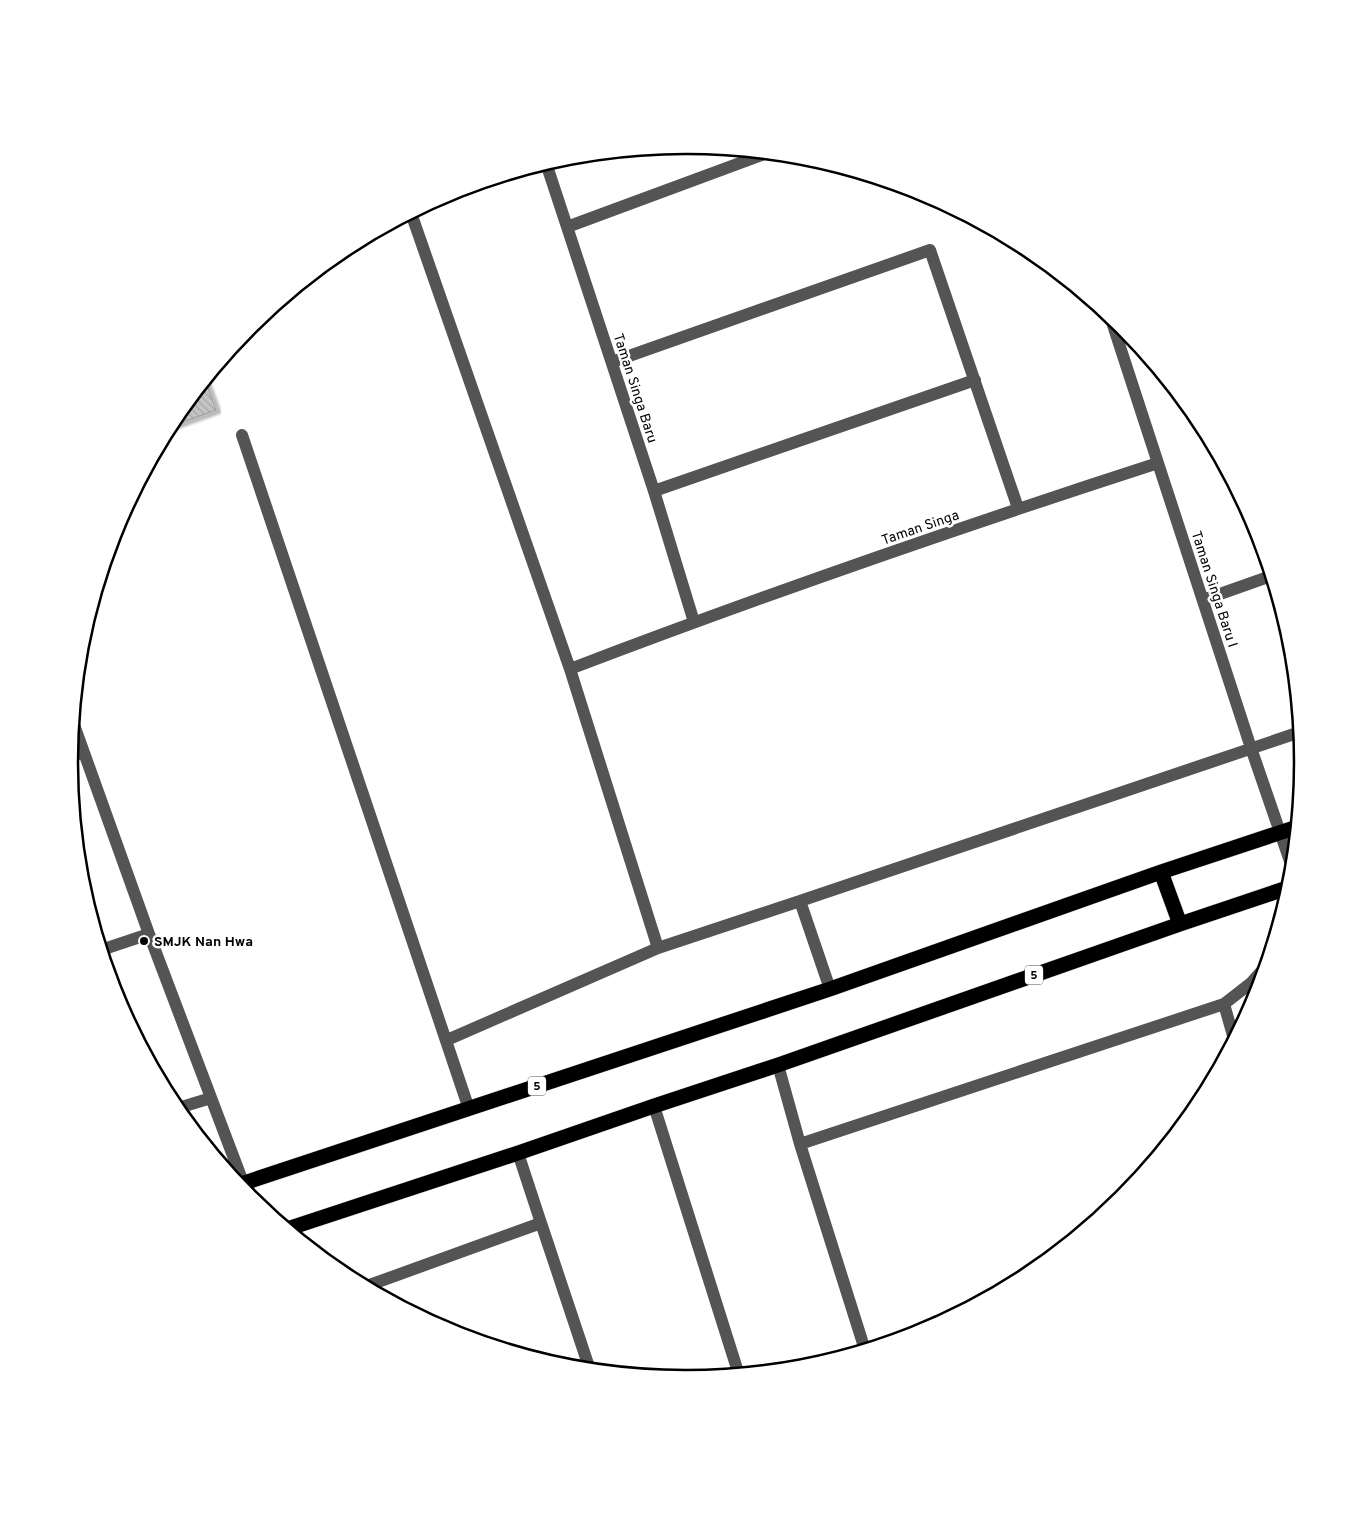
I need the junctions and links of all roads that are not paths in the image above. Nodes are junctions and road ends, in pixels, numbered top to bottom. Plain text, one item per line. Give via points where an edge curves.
1 (754, 158) edge
2 (548, 170) edge
3 (413, 219) edge
4 (567, 226) junction
5 (1115, 331) edge
6 (612, 362) junction
7 (975, 380) junction
8 (242, 436) dead end
9 (1158, 463) junction
10 (654, 491) junction
11 (1018, 508) junction
12 (1265, 578) edge
13 (1203, 600) junction
14 (694, 622) junction
15 (570, 669) junction
16 (1293, 734) edge
17 (79, 739) edge
18 (1251, 748) junction
19 (83, 752) junction
20 (78, 753) edge
21 (1290, 829) edge
22 (1279, 833) junction
23 (1287, 854) edge
24 (1161, 872) junction
25 (1281, 890) edge
26 (800, 901) junction
27 (1180, 924) junction
28 (149, 934) junction
29 (107, 948) edge
30 (658, 948) junction
31 (1254, 980) edge
32 (830, 989) junction
33 (1224, 1004) junction
34 (1232, 1032) edge
35 (446, 1040) junction
36 (778, 1065) junction
37 (211, 1098) junction
38 (654, 1106) junction
39 (184, 1107) edge
40 (469, 1109) junction
41 (800, 1144) junction
42 (518, 1153) junction
43 (237, 1173) edge
44 (246, 1182) edge
45 (542, 1223) junction
46 (294, 1227) edge
47 (373, 1284) edge
48 (863, 1344) edge
49 (588, 1363) edge
50 (737, 1369) edge

1 - 4 street
2 - 4 street, Taman Singa Baru
3 - 15 street
4 - 6 street, Taman Singa Baru
5 - 9 street, Taman Singa Baru I
6 - 7 street via 930,250
6 - 10 street, Taman Singa Baru
7 - 10 street
7 - 11 street
8 - 35 street
9 - 11 street, Taman Singa
9 - 13 street, Taman Singa Baru I
10 - 14 street, Taman Singa Baru
11 - 14 street, Taman Singa
12 - 13 street
13 - 18 street, Taman Singa Baru I
14 - 15 street, Taman Singa
15 - 30 street
16 - 18 street
17 - 19 street
18 - 22 street, Taman Singa Baru I
18 - 26 street
19 - 20 street
19 - 28 street
21 - 22 highway, 5
22 - 23 street, Taman Singa Baru I
22 - 24 highway, 5
24 - 27 highway
24 - 32 highway, 5
25 - 27 highway, 5
26 - 30 street
26 - 32 street
27 - 36 highway, 5
28 - 29 street
28 - 37 street
30 - 35 street
31 - 33 street
32 - 40 highway, 5
33 - 34 street
33 - 41 street
35 - 40 street
36 - 38 highway, 5
36 - 41 street
37 - 39 street
37 - 43 street
38 - 42 highway, 5
38 - 50 street
40 - 44 highway, 5
41 - 48 street
42 - 45 street
42 - 46 highway, 5
45 - 47 street
45 - 49 street

